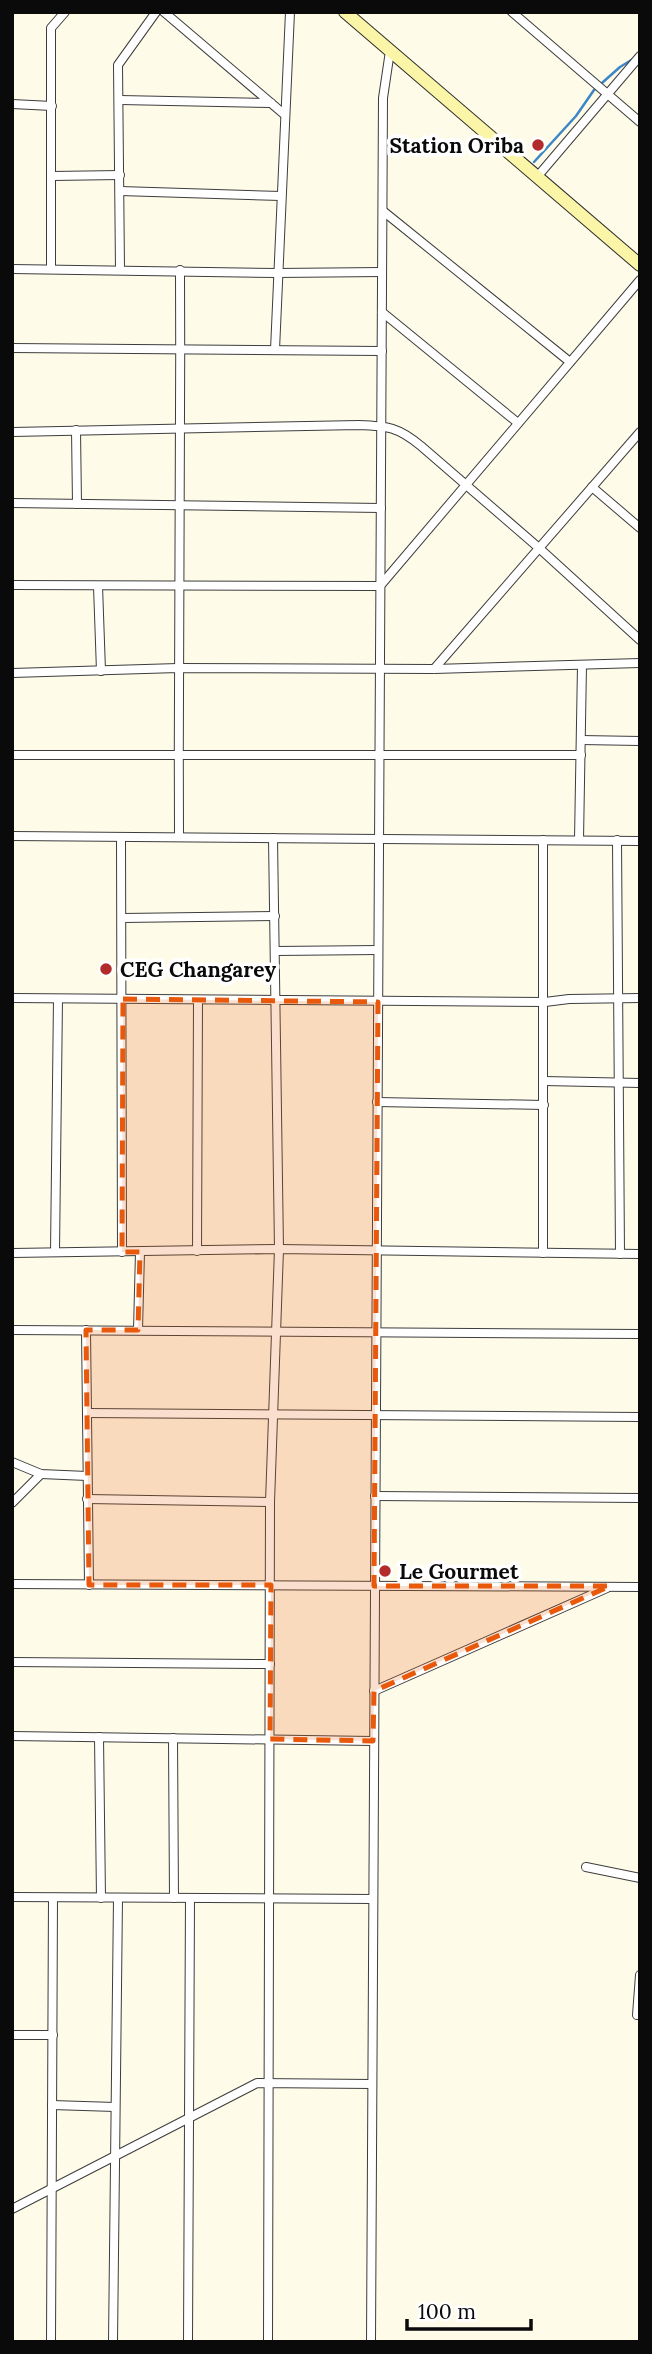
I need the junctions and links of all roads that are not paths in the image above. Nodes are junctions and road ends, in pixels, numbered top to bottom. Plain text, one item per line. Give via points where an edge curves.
1 (65, 12) edge
2 (156, 12) edge
3 (164, 12) edge
4 (290, 12) edge
5 (345, 12) edge
6 (512, 12) edge
7 (390, 51) junction
8 (640, 56) edge
9 (607, 94) junction
10 (120, 100) junction
11 (271, 103) junction
12 (12, 104) edge
13 (52, 106) junction
14 (285, 115) junction
15 (640, 122) edge
16 (120, 175) junction
17 (52, 176) junction
18 (537, 177) junction
19 (120, 191) junction
20 (281, 196) junction
21 (383, 211) junction
22 (640, 265) edge
23 (12, 269) edge
24 (51, 269) junction
25 (120, 270) junction
26 (180, 270) junction
27 (382, 272) junction
28 (277, 273) junction
29 (640, 280) edge
30 (382, 312) junction
31 (12, 348) edge
32 (181, 349) junction
33 (275, 350) junction
34 (382, 351) junction
35 (570, 362) junction
36 (518, 423) junction
37 (382, 425) junction
38 (180, 428) junction
39 (76, 430) junction
40 (12, 432) edge
41 (640, 432) edge
42 (466, 485) junction
43 (592, 487) junction
44 (12, 503) edge
45 (77, 504) junction
46 (180, 506) junction
47 (381, 508) junction
48 (640, 528) edge
49 (539, 548) junction
50 (12, 585) edge
51 (98, 586) junction
52 (177, 586) junction
53 (380, 586) junction
54 (640, 640) edge
55 (640, 663) edge
56 (582, 665) junction
57 (178, 668) junction
58 (380, 669) junction
59 (434, 669) junction
60 (101, 671) junction
61 (12, 673) edge
62 (581, 740) junction
63 (640, 741) edge
64 (178, 754) junction
65 (12, 755) edge
66 (379, 755) junction
67 (581, 755) junction
68 (12, 836) edge
69 (121, 837) junction
70 (178, 837) junction
71 (273, 838) junction
72 (379, 839) junction
73 (543, 840) junction
74 (579, 840) junction
75 (617, 840) junction
76 (640, 841) edge
77 (275, 916) junction
78 (123, 918) junction
79 (378, 950) junction
80 (275, 951) junction
81 (618, 997) junction
82 (12, 998) edge
83 (640, 998) edge
84 (58, 999) junction
85 (123, 999) junction
86 (198, 1000) junction
87 (276, 1000) junction
88 (378, 1002) junction
89 (545, 1002) junction
90 (544, 1081) junction
91 (619, 1082) junction
92 (640, 1083) edge
93 (377, 1102) junction
94 (544, 1105) junction
95 (279, 1249) junction
96 (376, 1250) junction
97 (197, 1251) junction
98 (55, 1252) junction
99 (122, 1252) junction
100 (140, 1252) junction
101 (12, 1253) edge
102 (543, 1253) junction
103 (620, 1254) junction
104 (640, 1255) edge
105 (12, 1330) edge
106 (86, 1330) junction
107 (138, 1330) junction
108 (276, 1331) junction
109 (376, 1333) junction
110 (640, 1334) edge
111 (87, 1413) junction
112 (271, 1413) junction
113 (375, 1415) junction
114 (640, 1417) edge
115 (12, 1462) edge
116 (41, 1474) junction
117 (87, 1476) junction
118 (375, 1496) junction
119 (640, 1498) edge
120 (87, 1499) junction
121 (270, 1502) junction
122 (12, 1503) edge
123 (12, 1584) edge
124 (89, 1585) junction
125 (271, 1585) junction
126 (374, 1586) junction
127 (610, 1587) junction
128 (640, 1587) edge
129 (12, 1662) edge
130 (270, 1664) junction
131 (374, 1691) junction
132 (12, 1735) edge
133 (99, 1737) junction
134 (173, 1738) junction
135 (270, 1739) junction
136 (373, 1741) junction
137 (586, 1867) dead end
138 (640, 1878) edge
139 (12, 1897) edge
140 (53, 1898) junction
141 (101, 1898) junction
142 (118, 1898) junction
143 (174, 1898) junction
144 (190, 1898) junction
145 (269, 1899) junction
146 (373, 1899) junction
147 (640, 1975) edge
148 (637, 2015) dead end
149 (12, 2035) edge
150 (52, 2035) junction
151 (269, 2083) junction
152 (372, 2084) junction
153 (52, 2105) junction
154 (115, 2107) junction
155 (189, 2117) junction
156 (116, 2156) junction
157 (52, 2189) junction
158 (12, 2209) edge
159 (51, 2342) edge
160 (113, 2342) edge
161 (188, 2342) edge
162 (268, 2342) edge
163 (371, 2342) edge

1 - 13 street via 51,28
2 - 10 street via 118,65
3 - 11 street
4 - 14 street
5 - 7 main road
6 - 9 street
7 - 18 main road
7 - 21 street via 383,98
8 - 9 street
9 - 15 street
9 - 18 street
10 - 11 street
10 - 16 street
11 - 14 street
12 - 13 street
13 - 17 street
14 - 20 street
16 - 17 street
16 - 19 street
17 - 24 street
18 - 22 main road
19 - 20 street
19 - 25 street
20 - 28 street
21 - 27 street
21 - 35 street
23 - 24 street
24 - 25 street
25 - 26 street
26 - 28 street
26 - 32 street
27 - 28 street
27 - 30 street
28 - 33 street
29 - 35 street
30 - 34 street
30 - 36 street
31 - 32 street
32 - 33 street
32 - 38 street
33 - 34 street
34 - 37 street
35 - 36 street
36 - 42 street
37 - 38 street
37 - 42 street via 403,431
37 - 47 street
38 - 39 street
38 - 46 street
39 - 40 street
39 - 45 street
41 - 43 street
42 - 49 street
42 - 53 street
43 - 48 street
43 - 49 street
44 - 45 street
45 - 46 street
46 - 47 street
46 - 52 street
47 - 53 street
49 - 54 street
49 - 59 street
50 - 51 street
51 - 52 street
51 - 60 street
52 - 53 street
52 - 57 street
53 - 58 street
55 - 56 street
56 - 59 street
56 - 62 street
57 - 58 street
57 - 60 street
57 - 64 street
58 - 59 street
58 - 66 street
60 - 61 street
62 - 63 street
62 - 67 street
64 - 65 street
64 - 66 street
64 - 70 street
66 - 67 street
66 - 72 street
67 - 74 street
68 - 69 street
69 - 70 street
69 - 78 street
70 - 71 street
71 - 72 street
71 - 77 street
72 - 73 street
72 - 79 street
73 - 74 street
73 - 89 street
74 - 75 street
75 - 76 street
75 - 81 street
77 - 78 street
77 - 80 street
78 - 85 street
79 - 80 street
79 - 88 street
80 - 87 street
81 - 83 street
81 - 89 street
81 - 91 street
82 - 84 street
84 - 85 street
84 - 98 street
85 - 86 street
85 - 99 street
86 - 87 street
86 - 97 street
87 - 88 street
87 - 95 street
88 - 89 street
88 - 93 street
89 - 90 street
90 - 91 street
90 - 94 street
91 - 92 street
91 - 103 street
93 - 94 street
93 - 96 street
94 - 102 street
95 - 96 street
95 - 97 street
95 - 108 street
96 - 102 street
96 - 109 street
97 - 100 street
98 - 99 street
98 - 101 street
99 - 100 street
100 - 107 street
102 - 103 street
103 - 104 street
105 - 106 street
106 - 107 street
106 - 111 street
107 - 108 street
108 - 109 street
108 - 112 street
109 - 110 street
109 - 113 street
111 - 112 street
111 - 117 street
112 - 113 street
112 - 121 street
113 - 114 street
113 - 118 street
115 - 116 street
116 - 117 street
116 - 122 street
117 - 120 street
118 - 119 street
118 - 126 street
120 - 121 street
120 - 124 street
121 - 125 street
123 - 124 street
124 - 125 street
125 - 126 street
125 - 130 street
126 - 127 street
126 - 131 street
127 - 128 street
127 - 131 street
129 - 130 street
130 - 135 street
131 - 136 street
132 - 133 street
133 - 134 street
133 - 141 street
134 - 135 street
134 - 143 street
135 - 136 street
135 - 145 street
136 - 146 street
137 - 138 street
139 - 140 street
140 - 141 street
140 - 150 street
141 - 142 street
142 - 143 street
142 - 154 street
143 - 144 street
144 - 145 street
144 - 155 street
145 - 146 street
145 - 151 street
146 - 152 street
147 - 148 street
149 - 150 street
150 - 153 street
151 - 152 street
151 - 155 street via 257,2083
151 - 162 street
152 - 163 street
153 - 154 street
153 - 157 street
154 - 156 street
155 - 156 street
155 - 161 street
156 - 157 street
156 - 160 street
157 - 158 street
157 - 159 street

